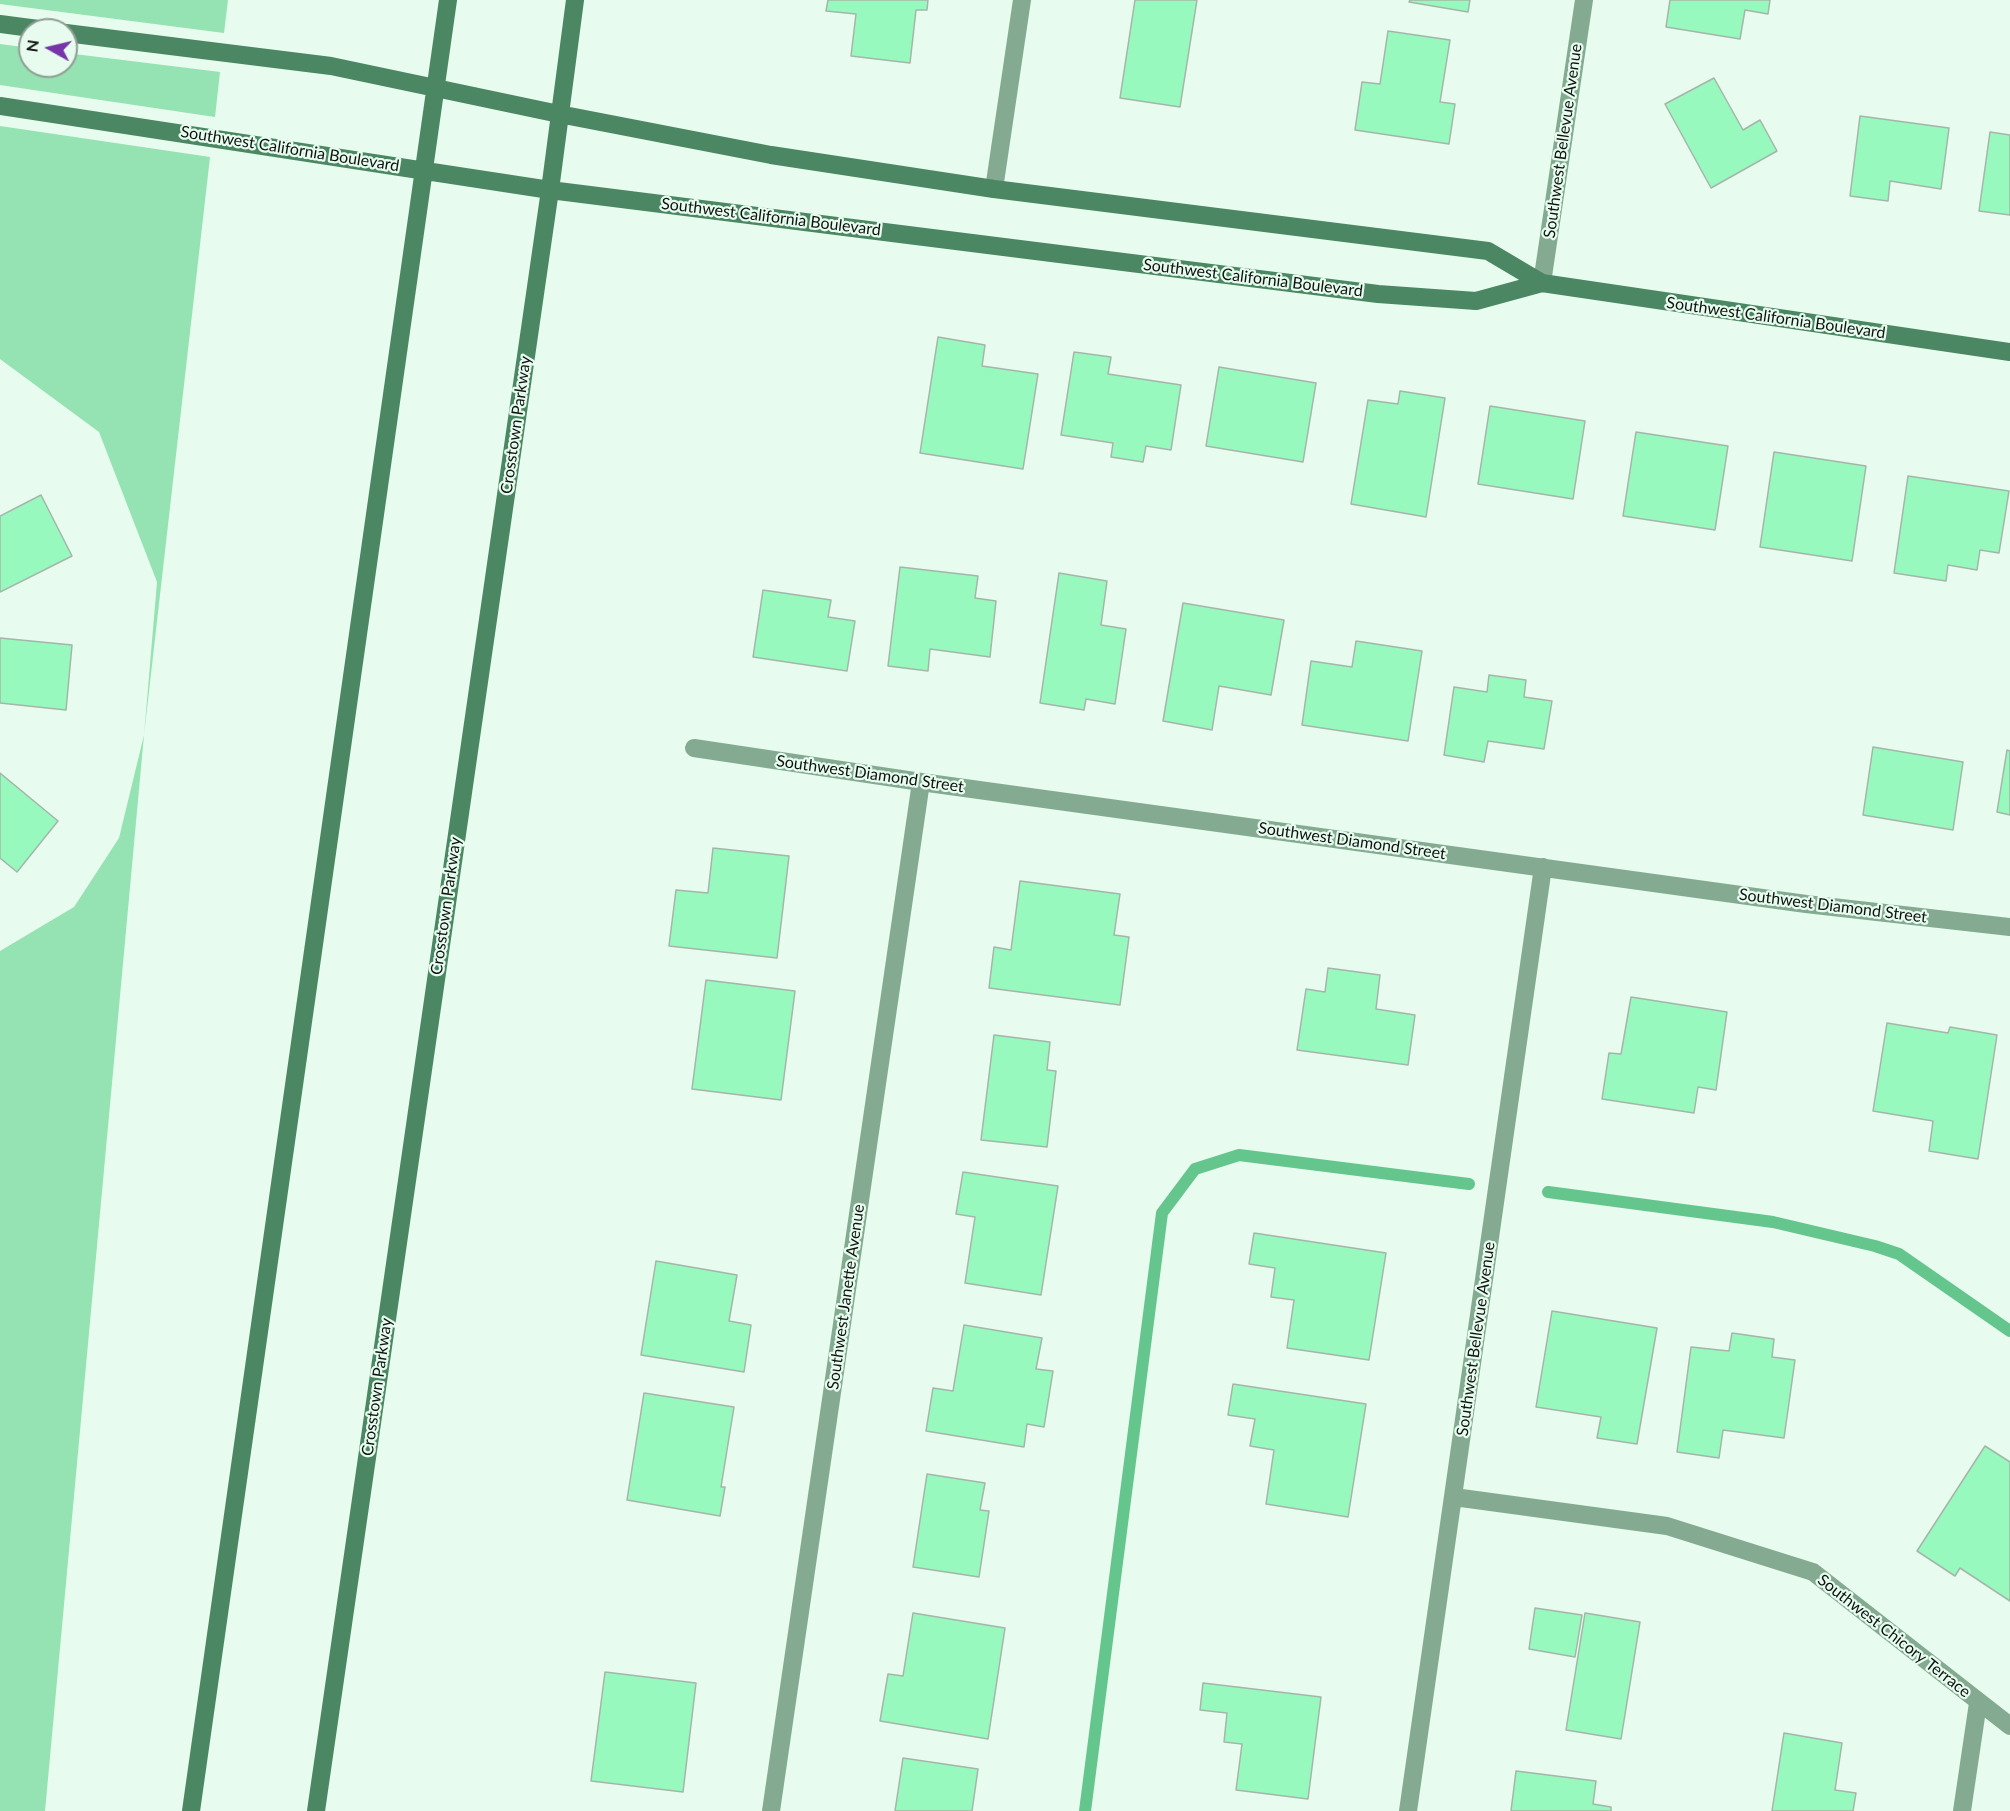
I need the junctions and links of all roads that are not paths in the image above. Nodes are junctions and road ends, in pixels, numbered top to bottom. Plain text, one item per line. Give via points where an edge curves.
1 (448, 0) edge
2 (575, 0) edge
3 (1022, 0) edge
4 (1584, 0) edge
5 (0, 24) edge
6 (18, 26) edge
7 (78, 34) edge
8 (435, 89) junction
9 (0, 105) edge
10 (559, 114) junction
11 (424, 169) junction
12 (994, 189) junction
13 (550, 190) junction
14 (1542, 283) junction
15 (2010, 352) edge
16 (694, 748) dead end
17 (921, 782) junction
18 (1543, 867) junction
19 (2010, 927) edge
20 (1454, 1497) junction
21 (1978, 1703) junction
22 (2010, 1726) edge
23 (191, 1811) edge
24 (316, 1811) edge
25 (771, 1811) edge
26 (1408, 1811) edge
27 (1962, 1811) edge

1 - 8 main road
2 - 10 main road, Crosstown Parkway
3 - 12 street
4 - 14 street, Southwest Bellevue Avenue
5 - 6 main road
7 - 8 main road, Southwest California Boulevard via 330,66
8 - 10 main road, Southwest California Boulevard
8 - 11 main road
9 - 11 main road, Southwest California Boulevard
10 - 12 main road, Southwest California Boulevard via 771,155
10 - 13 main road, Crosstown Parkway
11 - 13 main road, Southwest California Boulevard
11 - 23 main road
12 - 14 main road, Southwest California Boulevard via 1488,251
13 - 14 main road, Southwest California Boulevard via 1378,294 1476,302
13 - 24 main road, Crosstown Parkway
14 - 15 main road, Southwest California Boulevard
16 - 17 street, Southwest Diamond Street
17 - 18 street, Southwest Diamond Street
17 - 25 street, Southwest Janette Avenue
18 - 19 street, Southwest Diamond Street via 1806,904
18 - 20 street, Southwest Bellevue Avenue
20 - 21 street, Southwest Chicory Terrace via 1667,1526 1813,1572
20 - 26 street, Southwest Bellevue Avenue
21 - 22 street, Southwest Chicory Terrace
21 - 27 street

